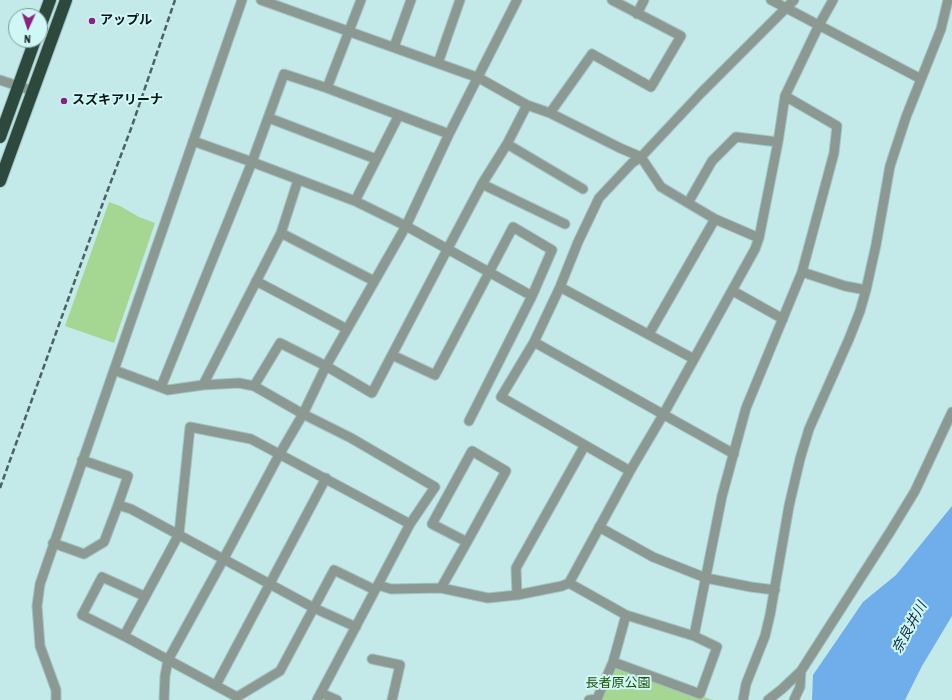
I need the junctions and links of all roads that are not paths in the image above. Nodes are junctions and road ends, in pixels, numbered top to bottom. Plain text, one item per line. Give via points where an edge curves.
1 (66, 0) edge
2 (242, 0) edge
3 (261, 0) edge
4 (361, 0) edge
5 (411, 0) edge
6 (460, 0) edge
7 (517, 0) edge
8 (612, 0) edge
9 (644, 0) edge
10 (771, 0) edge
11 (794, 0) edge
12 (833, 0) edge
13 (948, 0) edge
14 (786, 8) junction
15 (637, 14) junction
16 (819, 25) junction
17 (350, 32) junction
18 (394, 47) junction
19 (32, 48) edge
20 (438, 63) junction
21 (479, 78) junction
22 (921, 79) junction
23 (0, 80) edge
24 (18, 86) junction
25 (328, 88) junction
26 (33, 91) junction
27 (784, 96) junction
28 (527, 105) junction
29 (550, 113) junction
30 (399, 115) junction
31 (269, 118) junction
32 (450, 134) junction
33 (0, 137) edge
34 (193, 141) junction
35 (778, 142) junction
36 (507, 144) junction
37 (641, 157) junction
38 (376, 159) junction
39 (252, 162) junction
40 (298, 180) junction
41 (0, 181) edge
42 (482, 184) junction
43 (583, 189) dead end
44 (355, 201) junction
45 (688, 203) junction
46 (715, 219) junction
47 (565, 224) dead end
48 (406, 226) junction
49 (281, 233) junction
50 (759, 238) junction
51 (447, 250) junction
52 (488, 272) junction
53 (802, 272) junction
54 (256, 280) junction
55 (374, 280) junction
56 (560, 287) junction
57 (866, 290) junction
58 (733, 291) junction
59 (532, 296) junction
60 (783, 319) junction
61 (347, 329) junction
62 (649, 334) junction
63 (534, 342) junction
64 (392, 355) junction
65 (694, 359) junction
66 (326, 366) junction
67 (114, 370) junction
68 (203, 385) junction
69 (254, 386) junction
70 (161, 387) junction
71 (952, 412) edge
72 (303, 414) junction
73 (663, 415) junction
74 (469, 421) dead end
75 (585, 445) junction
76 (734, 454) junction
77 (279, 455) junction
78 (82, 460) junction
79 (630, 471) junction
80 (326, 478) junction
81 (118, 505) junction
82 (410, 524) junction
83 (599, 527) junction
84 (178, 534) junction
85 (467, 542) junction
86 (53, 543) junction
87 (224, 560) junction
88 (706, 578) junction
89 (569, 583) junction
90 (270, 584) junction
91 (376, 587) junction
92 (441, 588) junction
93 (774, 590) junction
94 (517, 595) junction
95 (144, 596) junction
96 (314, 608) junction
97 (626, 615) junction
98 (356, 627) junction
99 (124, 636) junction
100 (694, 636) junction
101 (372, 659) dead end
102 (168, 660) junction
103 (613, 662) junction
104 (800, 671) junction
105 (216, 685) junction
106 (319, 696) edge
107 (56, 700) edge
108 (164, 700) edge
109 (337, 700) edge
110 (392, 700) edge
111 (589, 700) edge
112 (743, 700) edge
113 (768, 700) edge
114 (794, 700) edge

1 - 26 highway
2 - 34 street
3 - 17 street
4 - 17 street
5 - 18 street
6 - 20 street
7 - 21 street
8 - 15 street
9 - 15 street
10 - 14 street
11 - 14 street
12 - 16 street
13 - 22 street via 941,29
14 - 16 street
14 - 37 street
15 - 29 street via 681,36 651,87 592,54
16 - 22 street
16 - 27 street
17 - 18 street
17 - 25 street
18 - 20 street
19 - 24 highway
20 - 21 street
21 - 28 street
21 - 32 street
22 - 57 street via 890,166
23 - 24 street
24 - 26 street
24 - 33 highway
25 - 30 street
25 - 31 street via 284,74
26 - 41 highway
27 - 35 street
27 - 53 street via 837,126 834,153
28 - 29 street
28 - 36 street
29 - 37 street
30 - 32 street
30 - 38 street
31 - 38 street
31 - 39 street
32 - 48 street
34 - 39 street
34 - 67 street
35 - 45 street via 736,137 712,161
35 - 50 street
36 - 42 street
36 - 43 street
37 - 45 street via 661,188
37 - 56 street via 599,198
38 - 44 street
39 - 40 street
39 - 70 street
40 - 44 street
40 - 49 street
42 - 47 street
42 - 51 street
44 - 48 street
45 - 46 street
46 - 50 street
46 - 62 street
48 - 51 street
48 - 55 street
49 - 54 street
49 - 55 street
50 - 58 street
51 - 52 street
51 - 64 street
52 - 59 street
52 - 59 street via 513,227 552,250
52 - 64 street via 435,375
53 - 57 street
53 - 60 street
54 - 61 street
54 - 68 street
55 - 61 street
56 - 62 street
56 - 63 street
57 - 93 street via 850,339 804,444
58 - 60 street
58 - 65 street
59 - 74 street
60 - 76 street via 746,408
61 - 66 street
62 - 65 street
63 - 73 street
63 - 75 street via 501,397
64 - 66 street via 372,393
65 - 73 street
66 - 69 street via 280,343
66 - 72 street
67 - 70 street
67 - 78 street
68 - 69 street via 239,383
68 - 70 street via 168,390
69 - 72 street
71 - 104 street via 914,491 890,532
72 - 77 street
72 - 82 street via 351,438 435,487
73 - 76 street
73 - 79 street
75 - 79 street
75 - 94 street via 516,568
76 - 88 street via 722,496
77 - 80 street
77 - 84 street via 251,439 190,427
77 - 87 street
78 - 81 street via 128,476
78 - 86 street
79 - 83 street
80 - 82 street
80 - 90 street
81 - 84 street via 132,509
81 - 86 street via 104,542 84,554
82 - 91 street
83 - 88 street via 653,557
83 - 89 street
84 - 87 street
84 - 95 street
85 - 85 street via 506,471 472,451 432,524
85 - 92 street
86 - 107 street via 40,584 37,606 40,646 56,690
87 - 90 street
87 - 102 street
88 - 93 street
88 - 100 street
89 - 94 street
89 - 97 street
90 - 96 street
90 - 105 street
91 - 92 street
91 - 96 street via 334,570
91 - 98 street
92 - 94 street via 488,598
93 - 112 street via 765,636 746,684
95 - 99 street
95 - 99 street via 102,577 82,615
96 - 98 street
96 - 105 street via 280,671 237,697
97 - 100 street
97 - 103 street
98 - 106 street
99 - 102 street
100 - 103 street via 717,647 700,694
101 - 110 street via 400,665
102 - 105 street
102 - 108 street
103 - 111 street via 597,699
104 - 113 street
104 - 114 street via 800,687
106 - 109 street

